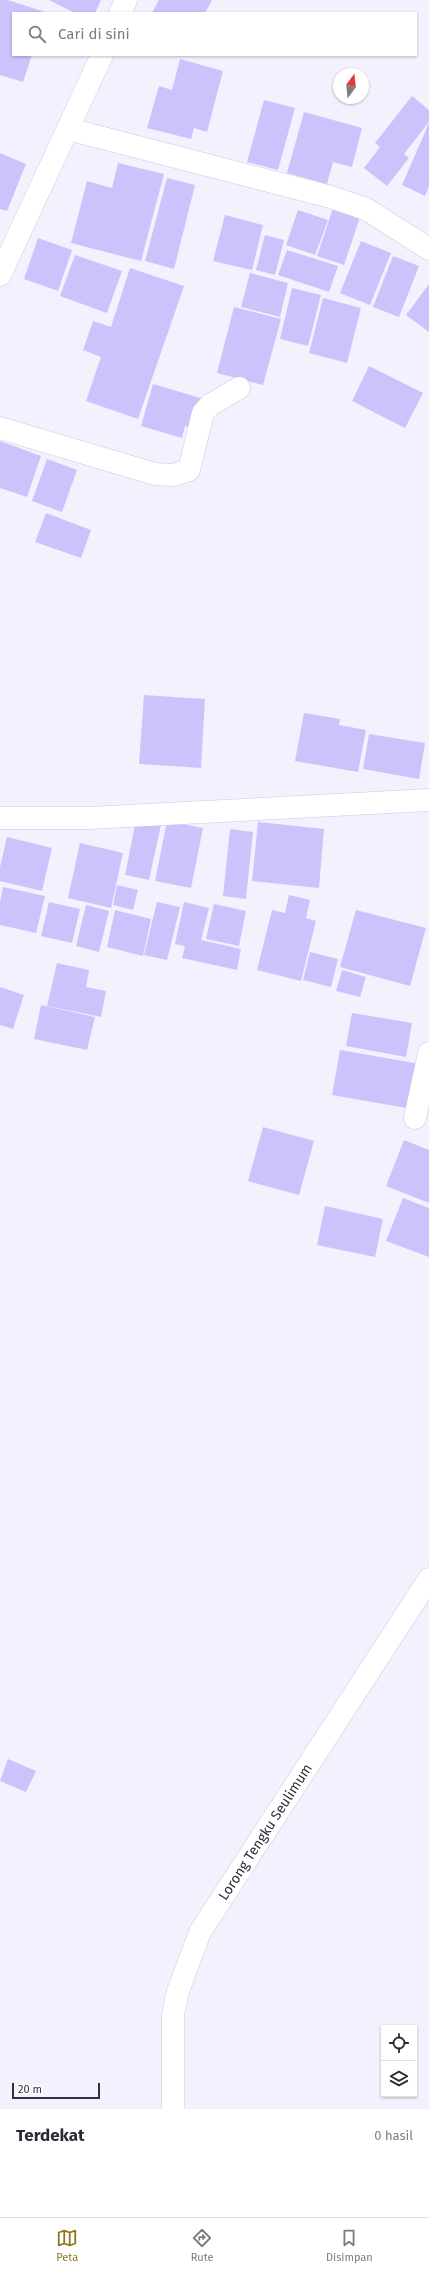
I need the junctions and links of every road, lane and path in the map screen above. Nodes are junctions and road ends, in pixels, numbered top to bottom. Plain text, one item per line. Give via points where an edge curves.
1 (126, 0) edge
2 (120, 12) edge
3 (102, 56) edge
4 (68, 129) junction
5 (429, 249) edge
6 (0, 275) edge
7 (239, 388) dead end
8 (0, 428) edge
9 (429, 800) edge
10 (0, 818) edge
11 (429, 1053) edge
12 (415, 1118) dead end
13 (429, 1579) edge
14 (173, 2109) edge

1 - 2 street
3 - 4 street
4 - 5 street via 331,197 366,209
4 - 6 street
7 - 8 street via 203,413 189,470 183,474 155,474
9 - 10 street via 90,818
11 - 12 street
13 - 14 street, Lorong Tengku Seulimum via 200,1932 178,1990 173,2015

